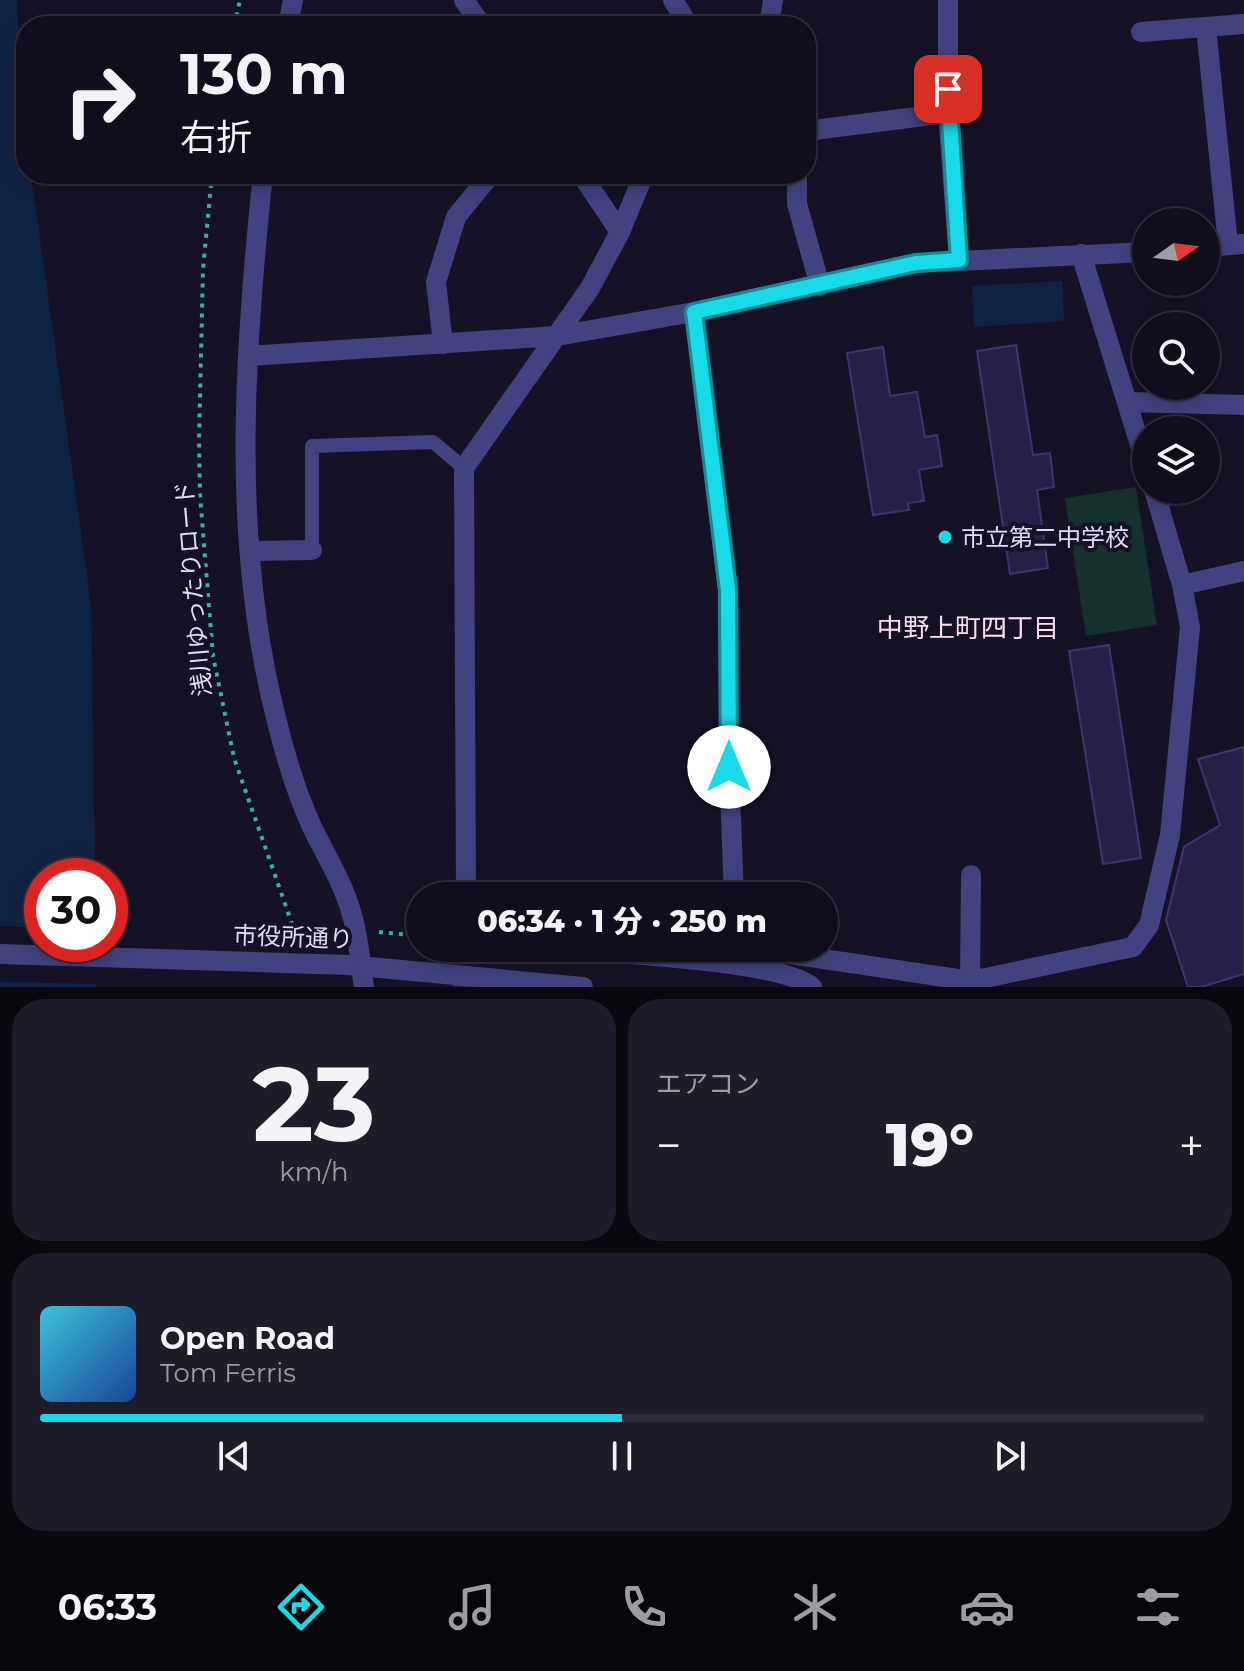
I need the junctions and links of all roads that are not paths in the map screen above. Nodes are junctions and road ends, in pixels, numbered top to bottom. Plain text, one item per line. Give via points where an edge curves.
1 (948, 0) edge
2 (1244, 24) edge
3 (1206, 27) junction
4 (1141, 32) dead end
5 (948, 113) junction
6 (816, 130) edge
7 (262, 184) edge
8 (483, 184) edge
9 (588, 184) edge
10 (640, 184) edge
11 (797, 184) edge
12 (620, 232) junction
13 (1236, 245) edge
14 (1132, 252) edge
15 (1081, 254) junction
16 (959, 260) junction
17 (820, 286) junction
18 (694, 312) junction
19 (557, 336) junction
20 (443, 344) junction
21 (248, 356) junction
22 (1128, 402) junction
23 (1244, 405) edge
24 (1132, 416) edge
25 (464, 468) junction
26 (1158, 504) edge
27 (312, 550) joint
28 (250, 551) junction
29 (1244, 571) edge
30 (1182, 585) junction
31 (971, 875) dead end
32 (466, 882) edge
33 (733, 882) edge
34 (0, 954) edge
35 (749, 962) edge
36 (836, 962) edge
37 (354, 965) junction
38 (971, 984) edge
39 (364, 987) edge
40 (583, 987) edge
41 (812, 987) edge

1 - 5 street
2 - 3 street
3 - 4 street
3 - 13 street
5 - 6 street
5 - 16 street
7 - 21 street
8 - 20 street via 456,217 436,282
9 - 12 street
10 - 12 street
11 - 17 street via 797,204
12 - 19 street
14 - 15 street
15 - 16 street
15 - 22 street
16 - 17 street via 916,263
17 - 18 street
18 - 19 street
18 - 33 street via 728,590
19 - 20 street
19 - 25 street
20 - 21 street
21 - 28 street
22 - 23 street
22 - 24 street
25 - 27 lane via 433,442 312,446
25 - 32 street
26 - 30 street
27 - 28 street
28 - 37 street via 261,656 277,723 304,808 346,897
29 - 30 street
30 - 38 street via 1189,642 1170,835 1149,925 1133,947
31 - 38 street
34 - 37 street, 市役所通り, bridge
35 - 41 street
36 - 38 street
37 - 39 street
37 - 40 street, 市役所通り

